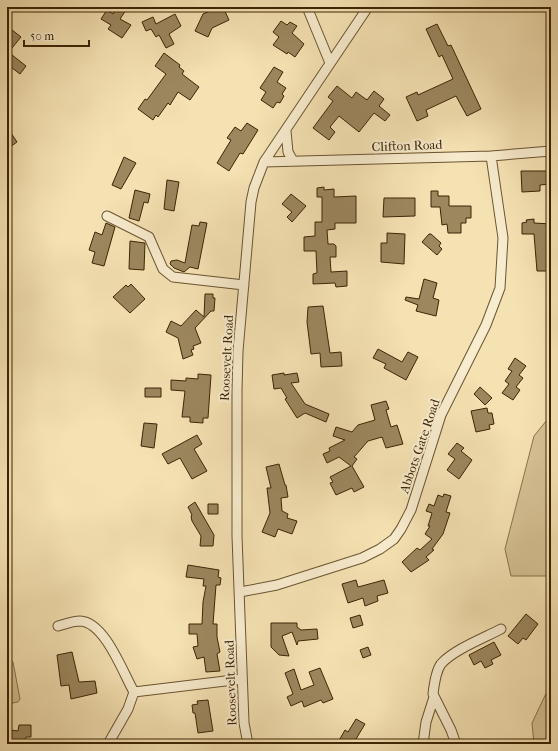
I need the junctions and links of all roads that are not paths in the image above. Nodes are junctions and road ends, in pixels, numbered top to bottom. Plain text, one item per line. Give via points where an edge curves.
1 (307, 7) edge
2 (368, 7) edge
3 (330, 63) junction
4 (286, 130) junction
5 (551, 151) edge
6 (491, 156) junction
7 (264, 162) junction
8 (294, 162) junction
9 (107, 216) dead end
10 (244, 285) junction
11 (240, 592) junction
12 (58, 626) dead end
13 (501, 629) dead end
14 (242, 679) junction
15 (134, 692) junction
16 (434, 697) junction
17 (108, 744) edge
18 (248, 744) edge
19 (423, 744) edge
20 (456, 744) edge

1 - 3 street
2 - 3 street, Roosevelt Road
3 - 4 street, Roosevelt Road
4 - 7 street, Roosevelt Road
4 - 8 street via 288,152
5 - 6 street, Clifton Road
6 - 8 street, Clifton Road
6 - 11 street, Abbots Gate Road via 503,238 500,288 486,325 441,415 410,510 401,529 394,539 362,558 277,585
7 - 8 street, Clifton Road
7 - 10 street, Roosevelt Road via 251,202
9 - 10 street via 149,237 163,269 173,277
10 - 11 street, Roosevelt Road via 237,398 237,536
11 - 14 street, Roosevelt Road
12 - 15 street via 80,621 98,630
13 - 16 street via 444,661 439,669 433,691
14 - 15 street
14 - 18 street, Roosevelt Road via 244,723
15 - 17 street via 128,709
16 - 19 street via 426,722
16 - 20 street

